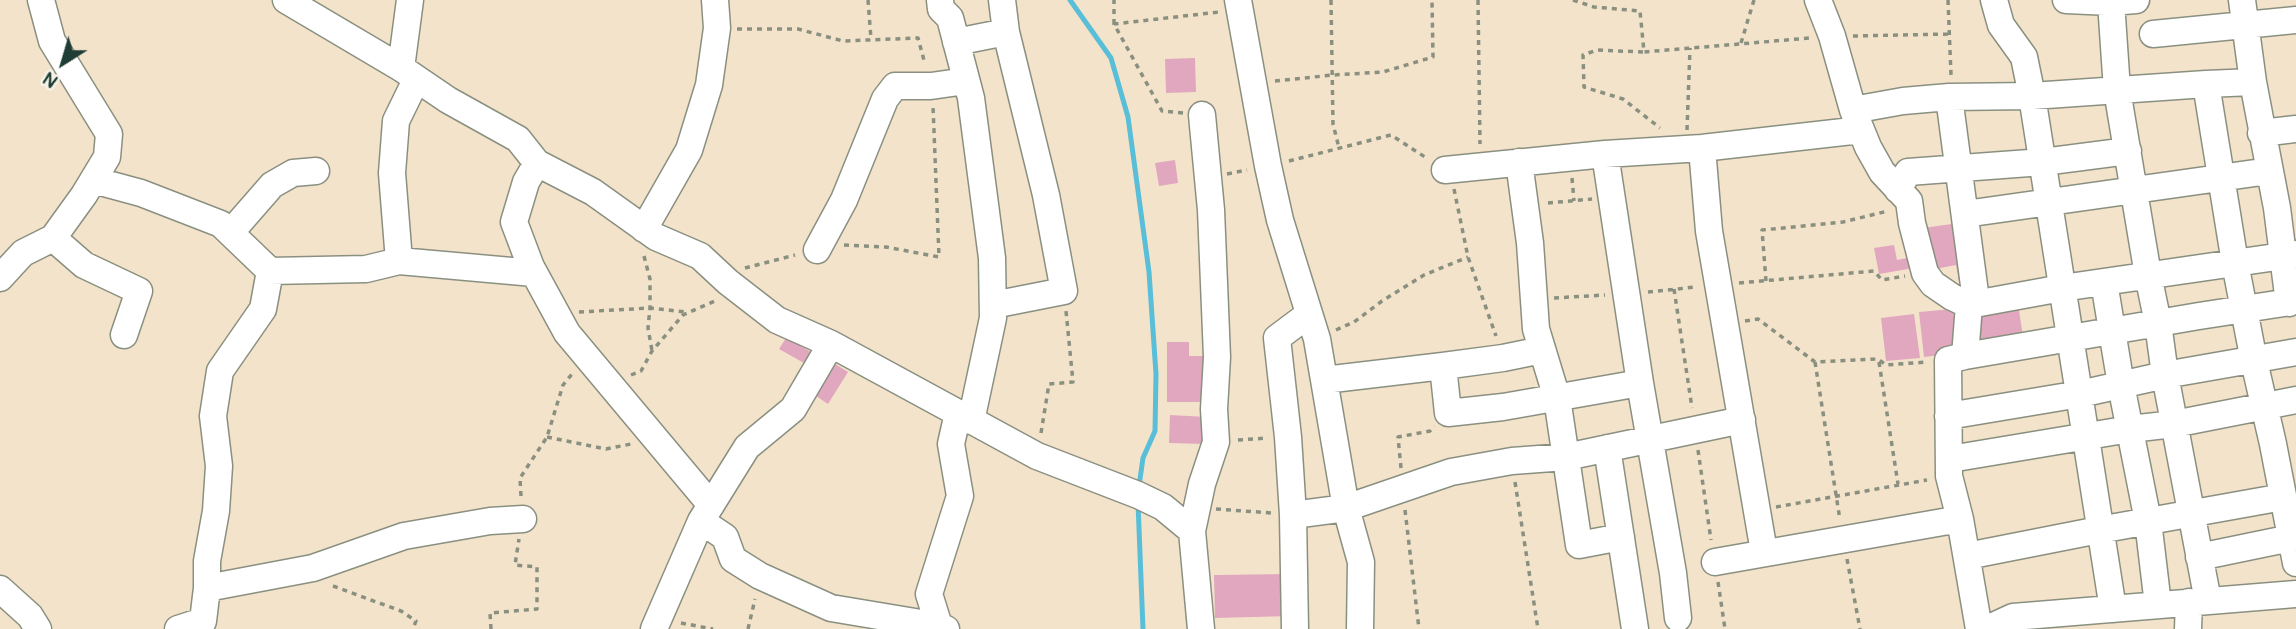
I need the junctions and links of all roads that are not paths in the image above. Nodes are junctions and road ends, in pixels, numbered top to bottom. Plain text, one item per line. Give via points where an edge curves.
1 (41, 0) edge
2 (286, 0) edge
3 (410, 0) edge
4 (715, 0) edge
5 (940, 0) edge
6 (1002, 0) edge
7 (1818, 0) edge
8 (1994, 0) edge
9 (2066, 0) edge
10 (2124, 1) edge
11 (1238, 5) edge
12 (2244, 13) edge
13 (2296, 20) edge
14 (1006, 32) junction
15 (2154, 34) dead end
16 (956, 42) junction
17 (408, 74) junction
18 (966, 81) junction
19 (2253, 82) junction
20 (2206, 84) junction
21 (2117, 90) junction
22 (2032, 96) junction
23 (1949, 97) junction
24 (1202, 116) road end
25 (1857, 120) junction
26 (2296, 129) edge
27 (2261, 133) junction
28 (1694, 149) junction
29 (2128, 151) junction
30 (1605, 154) junction
31 (1519, 162) junction
32 (2043, 162) junction
33 (537, 163) junction
34 (1448, 170) road end
35 (1959, 170) junction
36 (316, 171) dead end
37 (2269, 171) junction
38 (2222, 179) junction
39 (93, 180) junction
40 (2134, 191) junction
41 (1904, 196) junction
42 (2049, 201) junction
43 (2286, 207) edge
44 (1965, 214) junction
45 (231, 232) junction
46 (650, 233) junction
47 (53, 238) junction
48 (817, 250) dead end
49 (2289, 255) edge
50 (399, 261) junction
51 (2235, 263) junction
52 (270, 271) junction
53 (534, 273) junction
54 (2148, 275) junction
55 (0, 278) edge
56 (2104, 282) junction
57 (2062, 288) junction
58 (2293, 302) edge
59 (993, 305) junction
60 (1969, 305) junction
61 (2244, 310) junction
62 (2158, 323) junction
63 (1313, 326) junction
64 (2112, 331) junction
65 (124, 335) dead end
66 (2072, 338) junction
67 (831, 344) junction
68 (1542, 349) junction
69 (2296, 352) edge
70 (1957, 358) junction
71 (2254, 361) junction
72 (1443, 366) junction
73 (2165, 376) junction
74 (1324, 380) junction
75 (1640, 383) junction
76 (2121, 385) junction
77 (2080, 394) junction
78 (1557, 398) junction
79 (2296, 400) edge
80 (2265, 407) junction
81 (1948, 416) junction
82 (964, 417) junction
83 (1742, 420) junction
84 (2174, 424) junction
85 (2130, 429) junction
86 (2086, 437) junction
87 (1650, 440) junction
88 (2285, 442) edge
89 (1607, 448) junction
90 (1566, 457) junction
91 (1950, 468) junction
92 (2287, 493) edge
93 (1346, 508) junction
94 (706, 513) junction
95 (1293, 515) junction
96 (2190, 515) junction
97 (523, 519) dead end
98 (1960, 519) junction
99 (1195, 520) junction
100 (2148, 521) junction
101 (2099, 530) junction
102 (1620, 537) junction
103 (2294, 546) edge
104 (1764, 552) junction
105 (1967, 556) junction
106 (2199, 557) junction
107 (1715, 562) road end
108 (207, 588) junction
109 (0, 589) edge
110 (2296, 594) edge
111 (2198, 602) junction
112 (2158, 605) junction
113 (2113, 608) junction
114 (1678, 618) dead end
115 (657, 623) edge
116 (2013, 623) edge
117 (943, 628) edge
118 (38, 629) edge
119 (178, 629) edge
120 (1201, 629) edge
121 (1296, 629) edge
122 (1360, 629) edge
123 (1635, 629) edge
124 (1979, 629) edge
125 (1987, 629) edge
126 (2188, 629) edge

1 - 39 street via 52,41 109,134 107,157
2 - 17 street
3 - 17 street
4 - 46 street via 717,28 709,85 688,150
5 - 16 street
6 - 14 street
7 - 25 street
8 - 22 street via 2001,25 2024,57
9 - 10 street
10 - 21 street
11 - 63 street via 1280,220
12 - 13 street
12 - 15 street
12 - 19 street
14 - 16 street
14 - 59 street via 1064,291
16 - 18 street
17 - 33 street via 518,139
17 - 50 street via 396,121 392,173
18 - 48 street via 895,86
18 - 59 street via 992,258
19 - 20 street
19 - 27 street
20 - 21 street
20 - 38 street
21 - 22 street
21 - 29 street
22 - 23 street
22 - 32 street
23 - 25 street via 1903,101
23 - 35 street
24 - 99 street via 1211,210 1216,442
25 - 28 street
25 - 41 street via 1882,172
26 - 27 street
27 - 37 street
28 - 30 street
28 - 83 street
29 - 32 street
29 - 40 street
30 - 31 street
30 - 75 street
31 - 34 street
31 - 68 street via 1536,329
32 - 35 street
32 - 42 street
33 - 46 street via 593,192
33 - 53 street via 514,222
35 - 41 street via 1908,172
35 - 44 street
36 - 45 street via 293,173 272,185
37 - 38 street
37 - 43 street
38 - 40 street
38 - 51 street
39 - 45 street via 141,192
39 - 47 street
40 - 42 street
40 - 54 street
41 - 60 street via 1925,273 1933,285
42 - 44 street
42 - 57 street
43 - 49 street
44 - 60 street via 1975,293
45 - 52 street
46 - 67 street via 700,256 778,320
47 - 55 street via 23,253
47 - 65 street via 84,265 139,291
49 - 51 street
49 - 58 street
50 - 52 street via 366,269
50 - 53 street
51 - 54 street
51 - 61 street
52 - 108 street via 263,309 220,371 213,416 219,466 206,561
53 - 94 street via 567,333 656,439
54 - 56 street
54 - 62 street
56 - 57 street
56 - 64 street
57 - 60 street
57 - 66 street
58 - 61 street
59 - 82 street
60 - 70 street
61 - 62 street
61 - 71 street
62 - 64 street
62 - 73 street
63 - 74 street
63 - 95 street via 1277,338
64 - 66 street
64 - 76 street
66 - 70 street
66 - 77 street
67 - 82 street
67 - 94 street via 793,409 747,447
68 - 72 street
68 - 78 street
69 - 71 street
70 - 81 street
71 - 73 street
71 - 80 street
72 - 74 street
72 - 78 street via 1448,413
73 - 76 street
73 - 84 street
74 - 93 street
75 - 78 street
75 - 87 street
76 - 77 street
76 - 85 street
77 - 81 street
77 - 86 street
78 - 90 street
79 - 80 street
80 - 84 street
80 - 88 street
81 - 91 street
82 - 99 street via 1037,456
82 - 117 street via 951,444 960,496 929,594
83 - 87 street
83 - 104 street
84 - 85 street
84 - 96 street
85 - 86 street
85 - 100 street
86 - 91 street
86 - 101 street
87 - 89 street
87 - 114 street
88 - 92 street
89 - 90 street
89 - 102 street
90 - 93 street via 1451,472
90 - 102 street via 1579,545
91 - 98 street
92 - 96 street
92 - 103 street
93 - 95 street
93 - 122 street via 1361,562
94 - 115 street
94 - 117 street via 725,537 733,559 760,576 831,608
95 - 121 street
96 - 100 street
96 - 106 street
97 - 108 street via 404,536 313,568
98 - 104 street
98 - 105 street
99 - 120 street
100 - 101 street
100 - 112 street
101 - 105 street
101 - 113 street
102 - 123 street
103 - 106 street
104 - 107 street
105 - 124 street
106 - 111 street
108 - 119 street via 203,621
109 - 118 street
110 - 111 street
111 - 112 street
111 - 126 street
112 - 113 street
113 - 116 street
116 - 125 street

